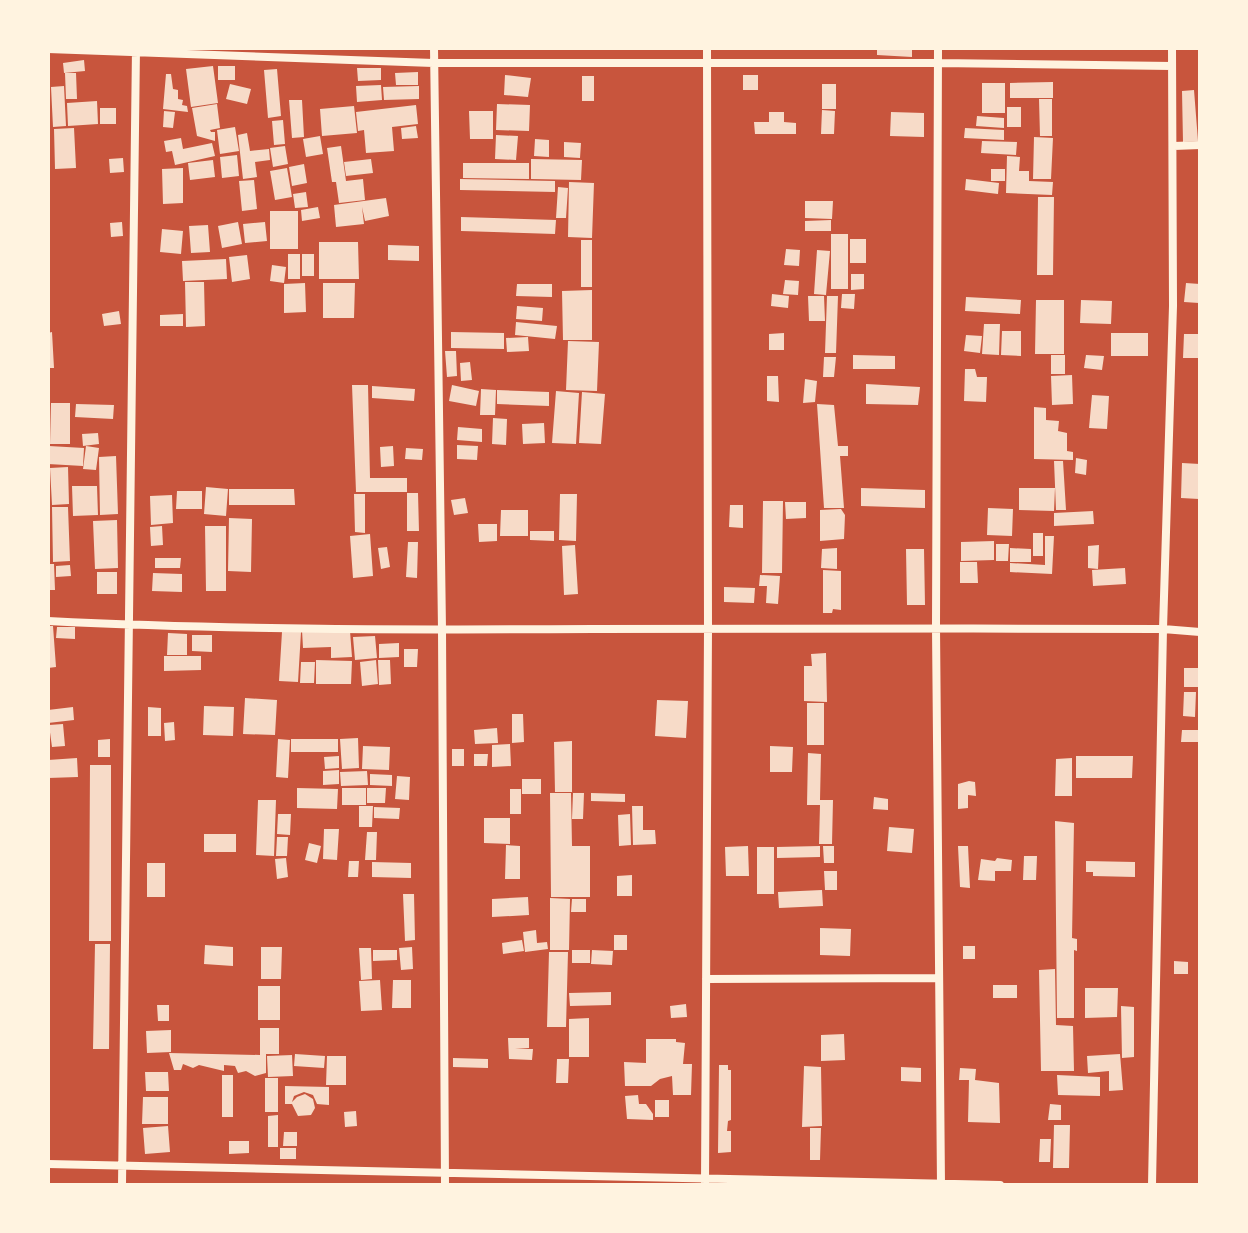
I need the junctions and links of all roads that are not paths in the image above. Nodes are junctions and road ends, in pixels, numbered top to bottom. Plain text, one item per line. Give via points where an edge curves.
1 (434, 48) edge
2 (707, 48) edge
3 (938, 48) edge
4 (1172, 48) edge
5 (48, 49) edge
6 (136, 50) edge
7 (433, 63) junction
8 (938, 63) junction
9 (706, 64) junction
10 (1172, 66) junction
11 (1200, 145) edge
12 (1174, 146) junction
13 (48, 621) edge
14 (127, 625) junction
15 (936, 628) junction
16 (442, 629) junction
17 (708, 629) junction
18 (1163, 629) junction
19 (1200, 632) edge
20 (938, 978) junction
21 (706, 979) junction
22 (48, 1164) edge
23 (122, 1165) junction
24 (445, 1173) junction
25 (705, 1182) edge
26 (941, 1184) edge
27 (122, 1185) edge
28 (445, 1185) edge
29 (1000, 1185) edge
30 (1152, 1185) edge

1 - 7 street
2 - 9 street
3 - 8 street
4 - 10 street
5 - 6 street
6 - 7 street
6 - 14 street
7 - 9 street
7 - 16 street
8 - 9 street
8 - 10 street
8 - 15 street
9 - 17 street
10 - 12 street
11 - 12 street
12 - 18 street
13 - 14 street
14 - 16 street
14 - 23 street
15 - 17 street
15 - 18 street
15 - 20 street
16 - 17 street
16 - 24 street
17 - 21 street
18 - 19 street
18 - 30 street
20 - 21 street
20 - 26 street
21 - 25 street
22 - 23 street
23 - 24 street
23 - 27 street
24 - 25 street
24 - 28 street
25 - 26 street
26 - 29 street

